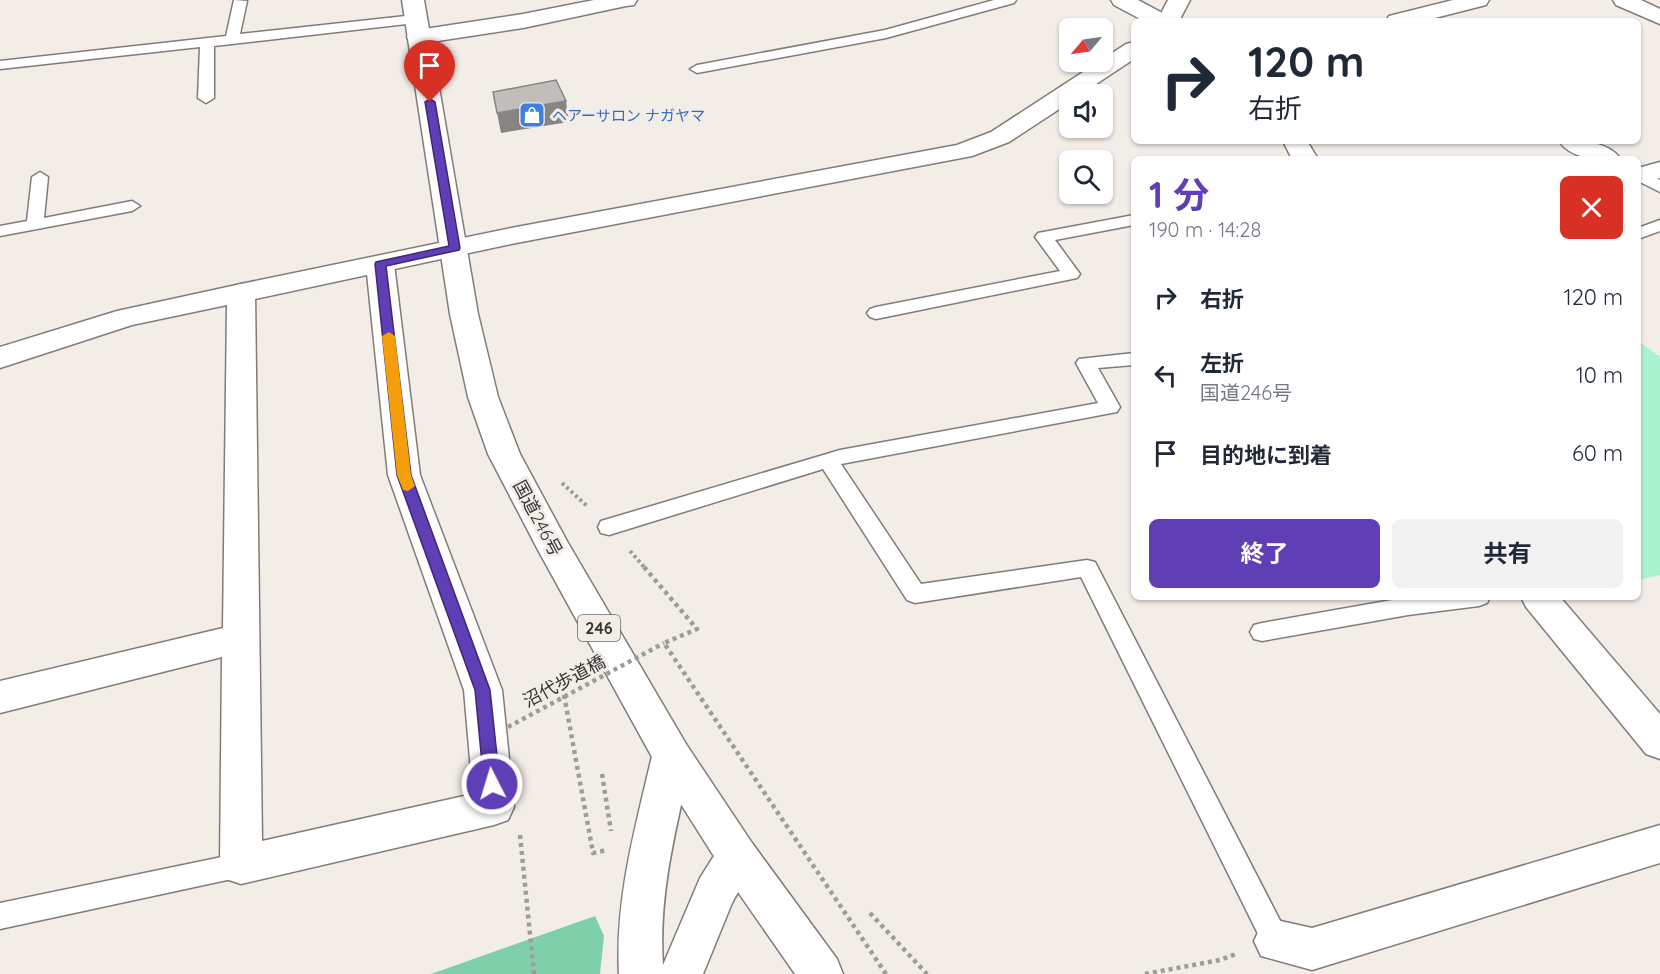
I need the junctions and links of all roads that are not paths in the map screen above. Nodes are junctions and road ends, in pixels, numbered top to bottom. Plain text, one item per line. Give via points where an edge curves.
1 (240, 0) edge
2 (627, 0) edge
3 (1009, 0) edge
4 (1122, 0) edge
5 (1179, 0) edge
6 (1478, 0) edge
7 (1624, 0) edge
8 (1660, 17) edge
9 (1155, 18) edge
10 (1170, 18) edge
11 (1417, 18) edge
12 (416, 19) edge
13 (232, 40) junction
14 (207, 43) junction
15 (1131, 51) edge
16 (36, 61) junction
17 (0, 65) edge
18 (697, 69) dead end
19 (32, 80) dead end
20 (206, 98) dead end
21 (1577, 144) edge
22 (1602, 156) edge
23 (40, 177) dead end
24 (132, 206) dead end
25 (1131, 221) edge
26 (35, 225) junction
27 (1660, 225) edge
28 (0, 231) edge
29 (1641, 233) edge
30 (455, 248) junction
31 (380, 264) junction
32 (241, 293) junction
33 (876, 313) dead end
34 (0, 358) edge
35 (1131, 359) edge
36 (829, 462) junction
37 (609, 527) road end
38 (1455, 600) edge
39 (1542, 600) edge
40 (1262, 632) dead end
41 (241, 638) junction
42 (0, 697) edge
43 (1660, 742) edge
44 (672, 756) junction
45 (1660, 844) edge
46 (737, 856) junction
47 (241, 865) junction
48 (0, 916) edge
49 (1276, 940) joint
50 (640, 974) edge
51 (681, 974) edge
52 (821, 974) edge

1 - 13 lane
2 - 12 main road via 523,21
3 - 18 lane via 886,33
4 - 9 main road
5 - 10 main road
6 - 11 main road
7 - 8 main road
12 - 13 lane
12 - 30 main road, 国道246号 / 246
13 - 14 lane
14 - 16 lane
14 - 20 lane
15 - 30 main road via 1000,137 963,151
16 - 17 lane
16 - 19 lane
21 - 22 main road
23 - 26 lane
24 - 26 lane
25 - 33 lane via 1044,237 1071,274
26 - 28 lane
27 - 29 lane
30 - 31 main road
30 - 44 main road, 国道246号 / 246 via 478,376 504,454
31 - 32 main road
31 - 47 main road via 404,475 483,690 494,807
32 - 34 main road via 127,317
32 - 41 main road
35 - 36 lane via 1086,363 1110,407
36 - 37 lane
36 - 49 lane via 915,594 1087,567
38 - 40 lane
39 - 43 main road
41 - 42 main road
41 - 47 main road
44 - 46 main road, 国道246号 / 246
44 - 50 main road via 643,888
45 - 49 main road via 1312,949
46 - 51 main road via 715,892
46 - 52 main road, 国道246号 / 246
47 - 48 lane

